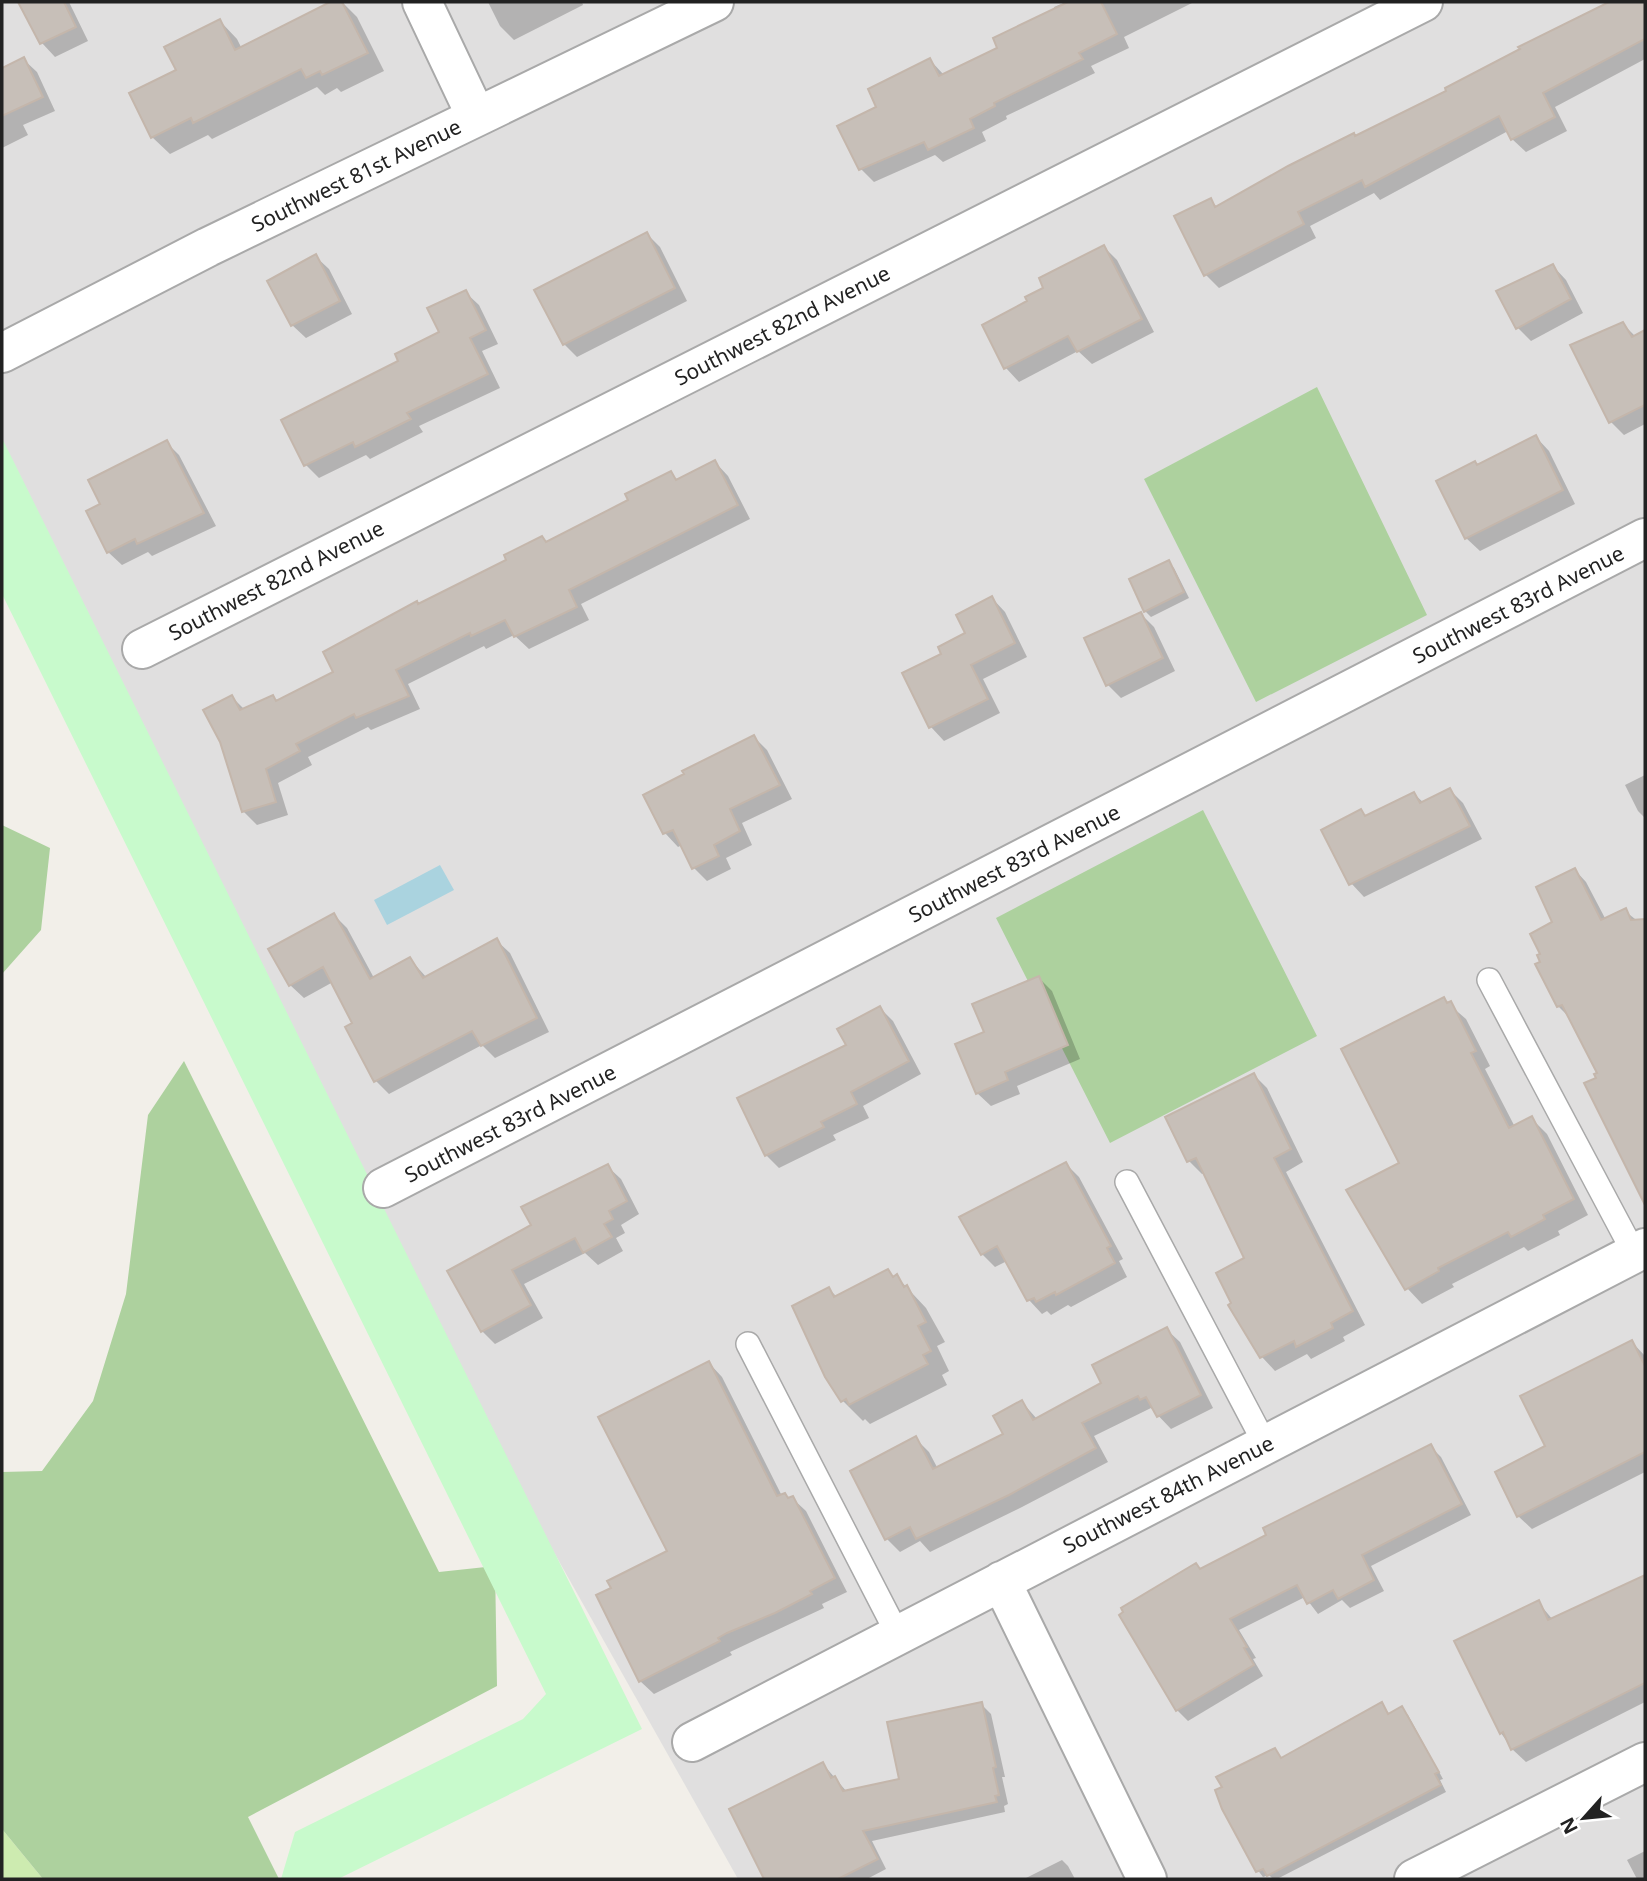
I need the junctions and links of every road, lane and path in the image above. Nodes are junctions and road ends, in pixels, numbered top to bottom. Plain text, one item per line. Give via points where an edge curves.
1 (422, 2) edge
2 (714, 2) edge
3 (1423, 2) edge
4 (476, 116) junction
5 (2, 353) edge
6 (1645, 538) edge
7 (142, 649) dead end
8 (1489, 980) dead end
9 (1127, 1182) dead end
10 (383, 1188) dead end
11 (1640, 1251) edge
12 (748, 1344) dead end
13 (1265, 1444) junction
14 (1001, 1581) junction
15 (898, 1635) junction
16 (692, 1742) dead end
17 (1645, 1762) edge
18 (1147, 1879) edge
19 (1414, 1879) edge

1 - 4 street
2 - 4 street, Southwest 81st Avenue
3 - 7 street, Southwest 82nd Avenue
4 - 5 street, Southwest 81st Avenue
6 - 10 street, Southwest 83rd Avenue
8 - 11 lane
9 - 13 lane
11 - 13 street, Southwest 84th Avenue
12 - 15 lane
13 - 14 street, Southwest 84th Avenue
14 - 15 street, Southwest 84th Avenue
14 - 18 street
15 - 16 street, Southwest 84th Avenue
17 - 19 street

